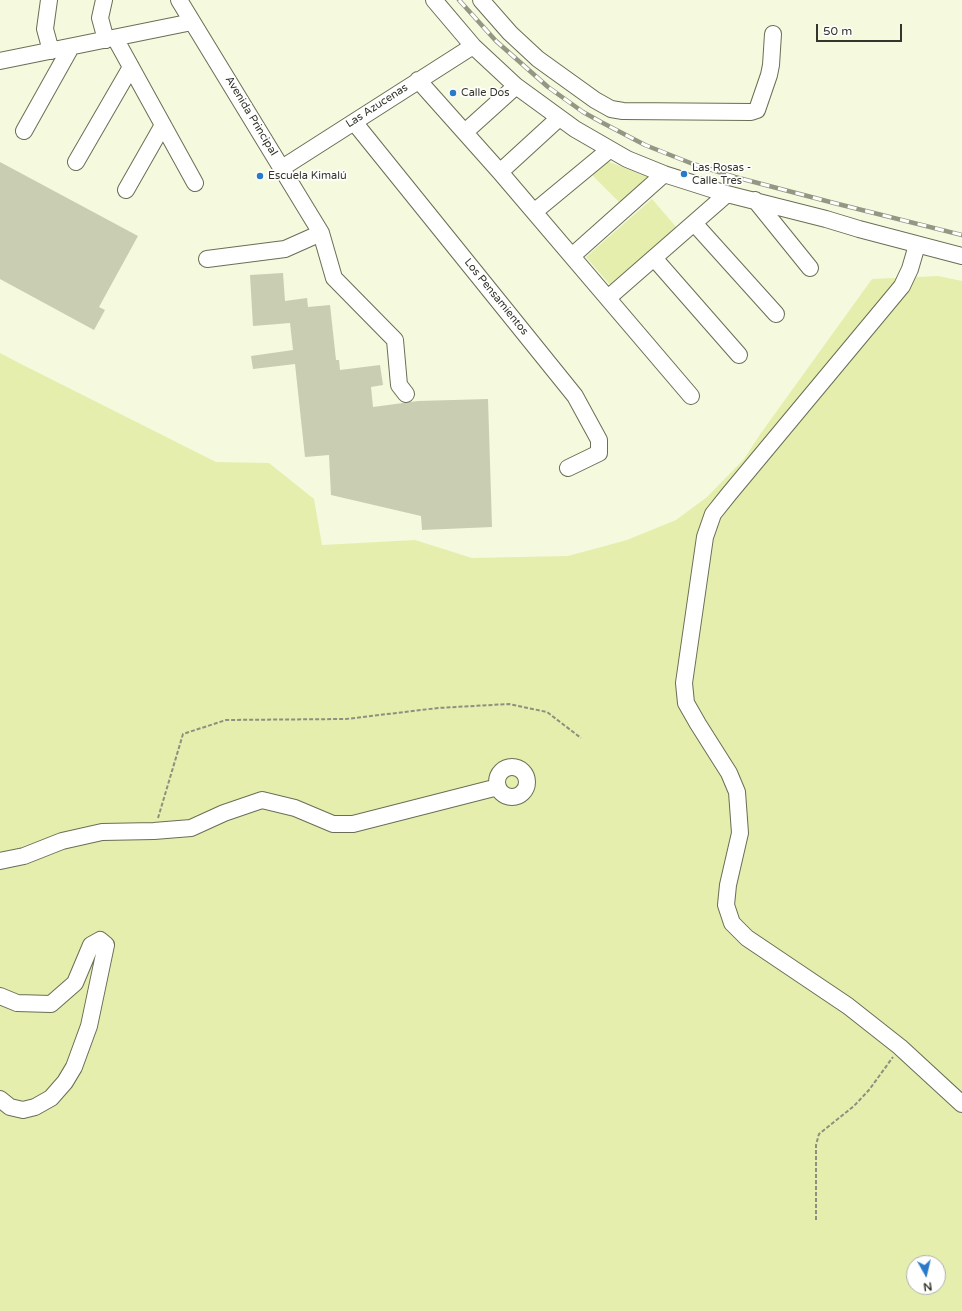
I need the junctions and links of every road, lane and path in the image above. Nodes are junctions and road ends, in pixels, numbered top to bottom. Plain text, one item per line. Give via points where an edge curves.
1 (49, 0) edge
2 (104, 0) edge
3 (179, 0) edge
4 (434, 0) edge
5 (481, 0) edge
6 (192, 22) junction
7 (773, 34) dead end
8 (111, 39) junction
9 (473, 46) junction
10 (71, 47) junction
11 (51, 51) junction
12 (1, 62) edge
13 (132, 67) junction
14 (418, 80) junction
15 (516, 86) junction
16 (559, 118) junction
17 (354, 122) junction
18 (163, 125) junction
19 (24, 131) dead end
20 (466, 132) junction
21 (609, 150) junction
22 (76, 162) dead end
23 (282, 168) junction
24 (500, 172) junction
25 (664, 174) junction
26 (195, 183) dead end
27 (126, 190) dead end
28 (727, 194) junction
29 (755, 200) junction
30 (534, 212) junction
31 (694, 223) junction
32 (321, 233) junction
33 (917, 245) junction
34 (572, 256) junction
35 (962, 256) edge
36 (654, 258) junction
37 (207, 259) dead end
38 (810, 268) dead end
39 (608, 298) junction
40 (776, 314) dead end
41 (738, 355) dead end
42 (406, 394) dead end
43 (691, 396) dead end
44 (568, 468) dead end
45 (581, 738) dead end
46 (498, 787) dead end
47 (154, 831) junction
48 (0, 861) edge
49 (0, 996) edge
50 (900, 1046) junction
51 (0, 1099) edge
52 (962, 1104) edge
53 (816, 1220) dead end

1 - 11 street via 45,29
2 - 8 street via 100,18
3 - 6 street, Avenida Principal
4 - 9 street
5 - 7 street via 510,33 538,59 595,100 610,109 623,111 757,110 771,65
6 - 8 street
6 - 23 street, Avenida Principal
8 - 10 street
8 - 13 street
9 - 14 street, Las Azucenas
9 - 15 street
10 - 11 street
10 - 19 street
11 - 12 street
13 - 18 street
13 - 22 street
14 - 17 street, Las Azucenas
14 - 20 street
15 - 16 street
15 - 20 street
16 - 21 street
16 - 24 street
17 - 23 street, Las Azucenas
17 - 44 street, Los Pensamientos via 575,396 599,440 599,453
18 - 26 street
18 - 27 street
20 - 24 street
21 - 25 street
21 - 30 street
23 - 32 street, Avenida Principal
24 - 30 street
25 - 28 street
25 - 34 street
28 - 29 street
28 - 31 street
29 - 33 street
29 - 38 street
30 - 34 street
31 - 36 street
31 - 40 street
32 - 37 street via 285,249
32 - 42 street, Avenida Principal via 334,278 395,340 399,385
33 - 35 street
33 - 50 street via 902,286 713,514 705,537 684,683 686,703 730,773 737,792 740,833 726,905 732,923 747,938 848,1006
34 - 39 street
36 - 39 street
36 - 41 street
39 - 43 street
45 - 47 path via 547,712 509,704 438,708 346,718 226,720 183,734
46 - 47 street via 353,824 333,824 295,808 262,800 191,828
47 - 48 street via 102,832 62,841 24,856
49 - 51 street via 16,1003 51,1004 75,983 91,945 100,940 106,945 89,1026 74,1067 65,1082 51,1098 23,1110 10,1107
50 - 52 street
50 - 53 path via 869,1090 854,1106 819,1134 816,1145

